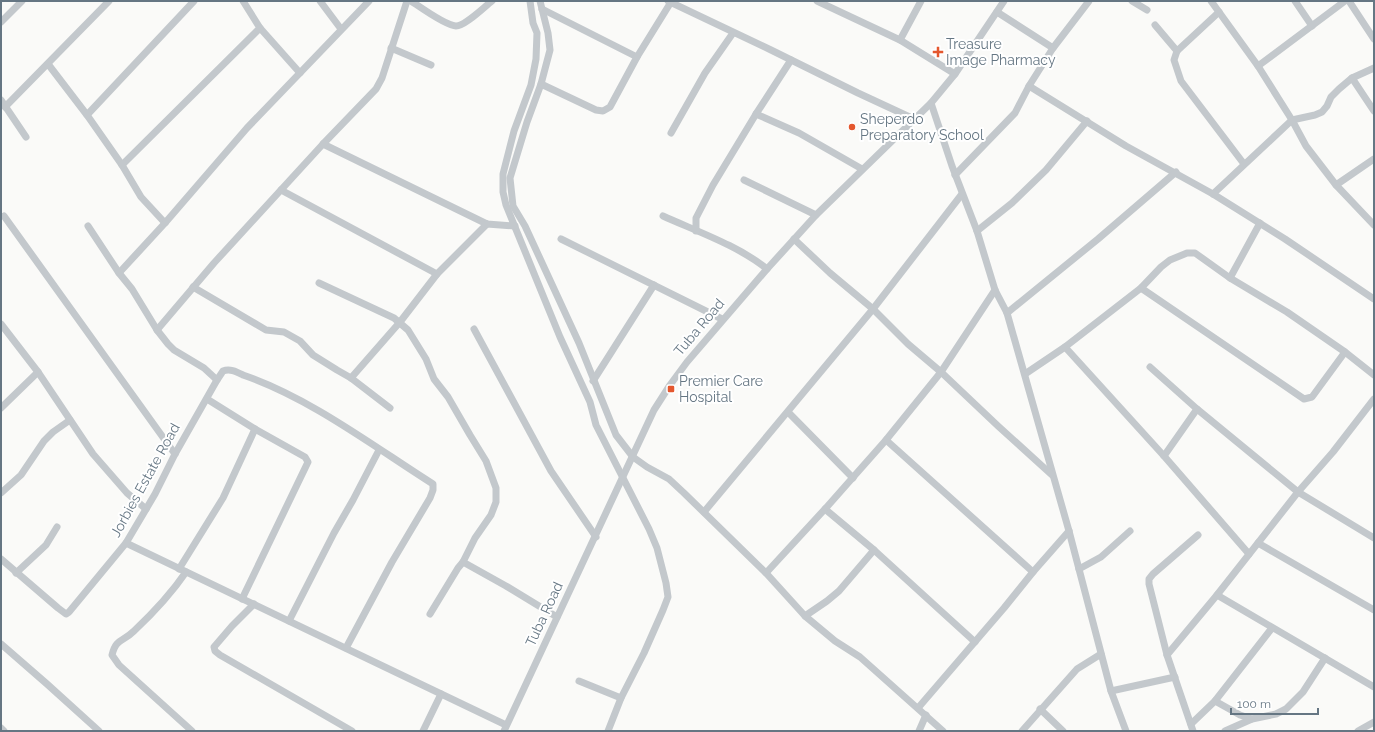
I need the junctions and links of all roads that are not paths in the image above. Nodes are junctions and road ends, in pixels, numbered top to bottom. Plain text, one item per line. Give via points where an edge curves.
1 (22, 1) edge
2 (109, 1) edge
3 (194, 1) edge
4 (243, 1) edge
5 (320, 1) edge
6 (369, 1) edge
7 (407, 1) edge
8 (411, 1) edge
9 (492, 1) edge
10 (530, 1) edge
11 (540, 1) edge
12 (817, 1) edge
13 (921, 1) edge
14 (1004, 1) edge
15 (1089, 1) edge
16 (1132, 1) edge
17 (1212, 1) edge
18 (1295, 1) edge
19 (1345, 1) edge
20 (1349, 1) edge
21 (669, 2) edge
22 (542, 9) junction
23 (1147, 10) dead end
24 (997, 12) junction
25 (1219, 12) junction
26 (1, 22) edge
27 (1155, 25) dead end
28 (1312, 26) junction
29 (260, 28) junction
30 (341, 30) junction
31 (733, 33) junction
32 (1374, 39) edge
33 (900, 40) junction
34 (391, 48) junction
35 (1053, 48) junction
36 (1177, 51) junction
37 (637, 57) junction
38 (791, 60) junction
39 (48, 64) junction
40 (431, 65) dead end
41 (1258, 66) junction
42 (1374, 68) edge
43 (300, 73) junction
44 (955, 74) junction
45 (1352, 78) junction
46 (541, 84) junction
47 (1029, 86) junction
48 (1, 100) edge
49 (931, 103) junction
50 (5, 107) junction
51 (1374, 111) edge
52 (756, 114) junction
53 (87, 115) junction
54 (914, 119) junction
55 (1292, 120) junction
56 (1087, 121) junction
57 (671, 133) dead end
58 (26, 137) dead end
59 (323, 144) junction
60 (1374, 159) edge
61 (1244, 164) junction
62 (122, 165) junction
63 (862, 169) junction
64 (1176, 172) junction
65 (955, 175) junction
66 (744, 180) dead end
67 (1336, 185) junction
68 (281, 190) junction
69 (962, 194) junction
70 (1213, 194) junction
71 (816, 215) junction
72 (4, 216) dead end
73 (663, 216) dead end
74 (165, 223) junction
75 (1260, 223) junction
76 (487, 224) junction
77 (1374, 225) edge
78 (88, 226) dead end
79 (515, 226) junction
80 (696, 231) junction
81 (977, 231) junction
82 (561, 239) dead end
83 (794, 239) junction
84 (767, 269) junction
85 (119, 273) junction
86 (436, 274) junction
87 (1230, 278) junction
88 (318, 283) dead end
89 (654, 285) junction
90 (193, 287) junction
91 (1141, 288) junction
92 (995, 290) junction
93 (1374, 299) edge
94 (873, 309) junction
95 (1007, 314) junction
96 (722, 319) junction
97 (400, 322) junction
98 (1, 324) edge
99 (157, 330) junction
100 (474, 330) dead end
101 (1065, 347) junction
102 (1346, 352) junction
103 (1150, 367) dead end
104 (38, 372) junction
105 (941, 372) junction
106 (1024, 374) junction
107 (1374, 375) edge
108 (351, 378) junction
109 (217, 380) junction
110 (593, 381) junction
111 (207, 399) junction
112 (1374, 399) edge
113 (1, 408) edge
114 (390, 408) dead end
115 (1197, 409) junction
116 (788, 412) junction
117 (70, 420) junction
118 (255, 429) junction
119 (886, 440) junction
120 (379, 450) junction
121 (175, 454) junction
122 (1164, 456) junction
123 (632, 457) junction
124 (1052, 474) junction
125 (623, 476) junction
126 (853, 478) junction
127 (1298, 492) junction
128 (1, 493) edge
129 (146, 509) junction
130 (826, 509) junction
131 (704, 512) junction
132 (57, 527) dead end
133 (1069, 531) junction
134 (1130, 531) dead end
135 (1198, 535) dead end
136 (1373, 536) edge
137 (596, 537) junction
138 (126, 543) junction
139 (1258, 543) junction
140 (874, 550) junction
141 (1249, 554) junction
142 (1, 560) edge
143 (463, 562) junction
144 (1079, 569) junction
145 (183, 570) junction
146 (1033, 572) junction
147 (16, 574) junction
148 (766, 574) junction
149 (1217, 595) junction
150 (242, 598) junction
151 (254, 604) junction
152 (1374, 610) edge
153 (430, 614) dead end
154 (805, 616) junction
155 (557, 617) junction
156 (289, 621) junction
157 (1272, 628) junction
158 (975, 642) junction
159 (1, 644) edge
160 (346, 648) junction
161 (1101, 654) junction
162 (1167, 655) junction
163 (1325, 658) junction
164 (1175, 677) junction
165 (579, 681) dead end
166 (1374, 687) edge
167 (1112, 691) junction
168 (441, 694) junction
169 (621, 698) junction
170 (1215, 701) junction
171 (918, 708) junction
172 (1040, 710) junction
173 (926, 715) junction
174 (1252, 719) junction
175 (1374, 722) edge
176 (340, 724) junction
177 (1192, 727) edge
178 (1, 728) edge
179 (505, 728) edge
180 (4, 731) edge
181 (99, 731) edge
182 (192, 731) edge
183 (336, 731) edge
184 (352, 731) edge
185 (423, 731) edge
186 (608, 731) edge
187 (919, 731) edge
188 (943, 731) edge
189 (1022, 731) edge
190 (1063, 731) edge
191 (1126, 731) edge
192 (1225, 731) edge
193 (1358, 731) edge

1 - 26 street
2 - 39 street
3 - 53 street
4 - 29 street
5 - 30 street
6 - 30 street
7 - 34 street
8 - 9 street via 448,24 456,26 466,22
10 - 79 street via 537,33 536,59 531,85 514,131 503,174 503,192
11 - 22 street
12 - 33 street
13 - 33 street
14 - 24 street, Tuba Road
15 - 35 street
16 - 23 street
17 - 25 street
18 - 28 street
19 - 28 street
20 - 32 street
21 - 31 street
21 - 37 street
22 - 37 street
22 - 46 street via 550,50
24 - 35 street
24 - 44 street, Tuba Road
25 - 36 street
25 - 41 street
27 - 36 street
28 - 41 street
29 - 43 street
29 - 62 street
30 - 43 street
31 - 38 street
31 - 57 street via 705,73
33 - 44 street
34 - 40 street
34 - 59 street via 376,89
35 - 47 street
36 - 61 street via 1174,60 1181,81
37 - 46 street via 610,107 603,111
38 - 52 street
38 - 54 street
39 - 50 street
39 - 53 street
41 - 55 street
42 - 45 street
43 - 74 street via 247,128
44 - 49 street, Tuba Road
45 - 51 street
45 - 55 street via 1331,96 1322,112 1315,116
46 - 110 street via 510,178 513,206 525,226 579,343 592,372
47 - 56 street
47 - 65 street via 1015,113
48 - 50 street
49 - 54 street, Tuba Road
49 - 65 street
50 - 58 street
52 - 63 street via 799,133
52 - 80 street via 696,218
53 - 62 street
54 - 63 street, Tuba Road
55 - 61 street
55 - 67 street via 1306,146
56 - 64 street via 1126,146
56 - 81 street via 1046,170 1012,203
59 - 68 street
59 - 76 street
60 - 67 street
61 - 70 street
62 - 74 street via 141,197
63 - 71 street, Tuba Road
64 - 70 street
64 - 95 street
65 - 69 street
66 - 71 street
67 - 77 street
68 - 86 street
68 - 90 street
69 - 81 street
69 - 94 street
70 - 75 street
71 - 83 street, Tuba Road
72 - 121 street
73 - 80 street
74 - 85 street
75 - 87 street
75 - 93 street
76 - 79 street
76 - 86 street
78 - 85 street
79 - 125 street via 560,337 590,402 596,425
80 - 84 street via 744,254
81 - 92 street
82 - 89 street
83 - 84 street, Tuba Road
83 - 94 street
84 - 96 street, Tuba Road
85 - 99 street
86 - 97 street
87 - 91 street via 1191,252 1170,260
87 - 102 street
88 - 97 street
89 - 96 street
89 - 110 street
90 - 99 street
90 - 108 street via 266,330 284,332 300,341 313,355
91 - 101 street
91 - 102 street via 1304,399 1312,397
92 - 95 street
92 - 105 street
94 - 105 street
94 - 116 street
95 - 106 street
96 - 123 street, Tuba Road via 670,385 654,410
97 - 108 street
97 - 143 street via 418,343 434,379 448,397 486,461 496,488 496,502 491,515
98 - 104 street
99 - 109 street via 174,350 204,368
100 - 137 street via 550,471
101 - 106 street
101 - 122 street
102 - 107 street
103 - 115 street
104 - 113 street
104 - 117 street
105 - 119 street
105 - 124 street
106 - 124 street
108 - 114 street
109 - 111 street, Jorbies Estate Road
109 - 120 street, Jorbies Estate Road via 223,371 230,370 261,381 333,419
110 - 123 street via 616,435
111 - 118 street
111 - 121 street, Jorbies Estate Road
112 - 127 street
115 - 122 street
115 - 127 street
116 - 126 street
116 - 131 street
117 - 128 street via 44,441 21,475
117 - 129 street via 101,464 127,493
118 - 145 street via 223,498
118 - 150 street via 305,457 308,462
119 - 126 street
119 - 146 street
120 - 156 street
120 - 160 street via 433,484 433,490
121 - 129 street, Jorbies Estate Road
122 - 141 street
123 - 125 street, Tuba Road
123 - 131 street via 669,479
124 - 133 street
125 - 137 street, Tuba Road
125 - 169 street via 657,548 668,597
126 - 130 street
127 - 136 street
127 - 139 street
129 - 138 street, Jorbies Estate Road
130 - 140 street
130 - 148 street
131 - 148 street
132 - 147 street via 46,545
133 - 144 street
133 - 146 street
134 - 144 street via 1101,557
135 - 162 street via 1149,579
137 - 155 street, Tuba Road
138 - 145 street
138 - 147 street, Jorbies Estate Road via 66,614
139 - 141 street
139 - 152 street
140 - 154 street via 839,591
140 - 158 street
141 - 149 street
142 - 147 street
143 - 153 street
143 - 155 street
144 - 161 street
145 - 150 street
145 - 182 street via 172,590 134,631 114,646 112,655 119,665
146 - 158 street
148 - 154 street
149 - 157 street
149 - 162 street
150 - 151 street
151 - 156 street
151 - 176 street via 214,647 215,651
154 - 171 street via 835,641 860,657
155 - 179 street, Tuba Road
156 - 160 street
157 - 163 street
157 - 170 street
158 - 171 street
159 - 181 street
160 - 168 street
161 - 167 street
161 - 172 street via 1077,668
162 - 164 street
163 - 166 street
163 - 174 street via 1303,692 1286,709
164 - 167 street
164 - 177 street
165 - 169 street
167 - 191 street
168 - 179 street
168 - 185 street
169 - 186 street
170 - 174 street
170 - 177 street
171 - 173 street
172 - 189 street
172 - 190 street
173 - 187 street
173 - 188 street
174 - 192 street
175 - 193 street
176 - 183 street
176 - 184 street
178 - 180 street

